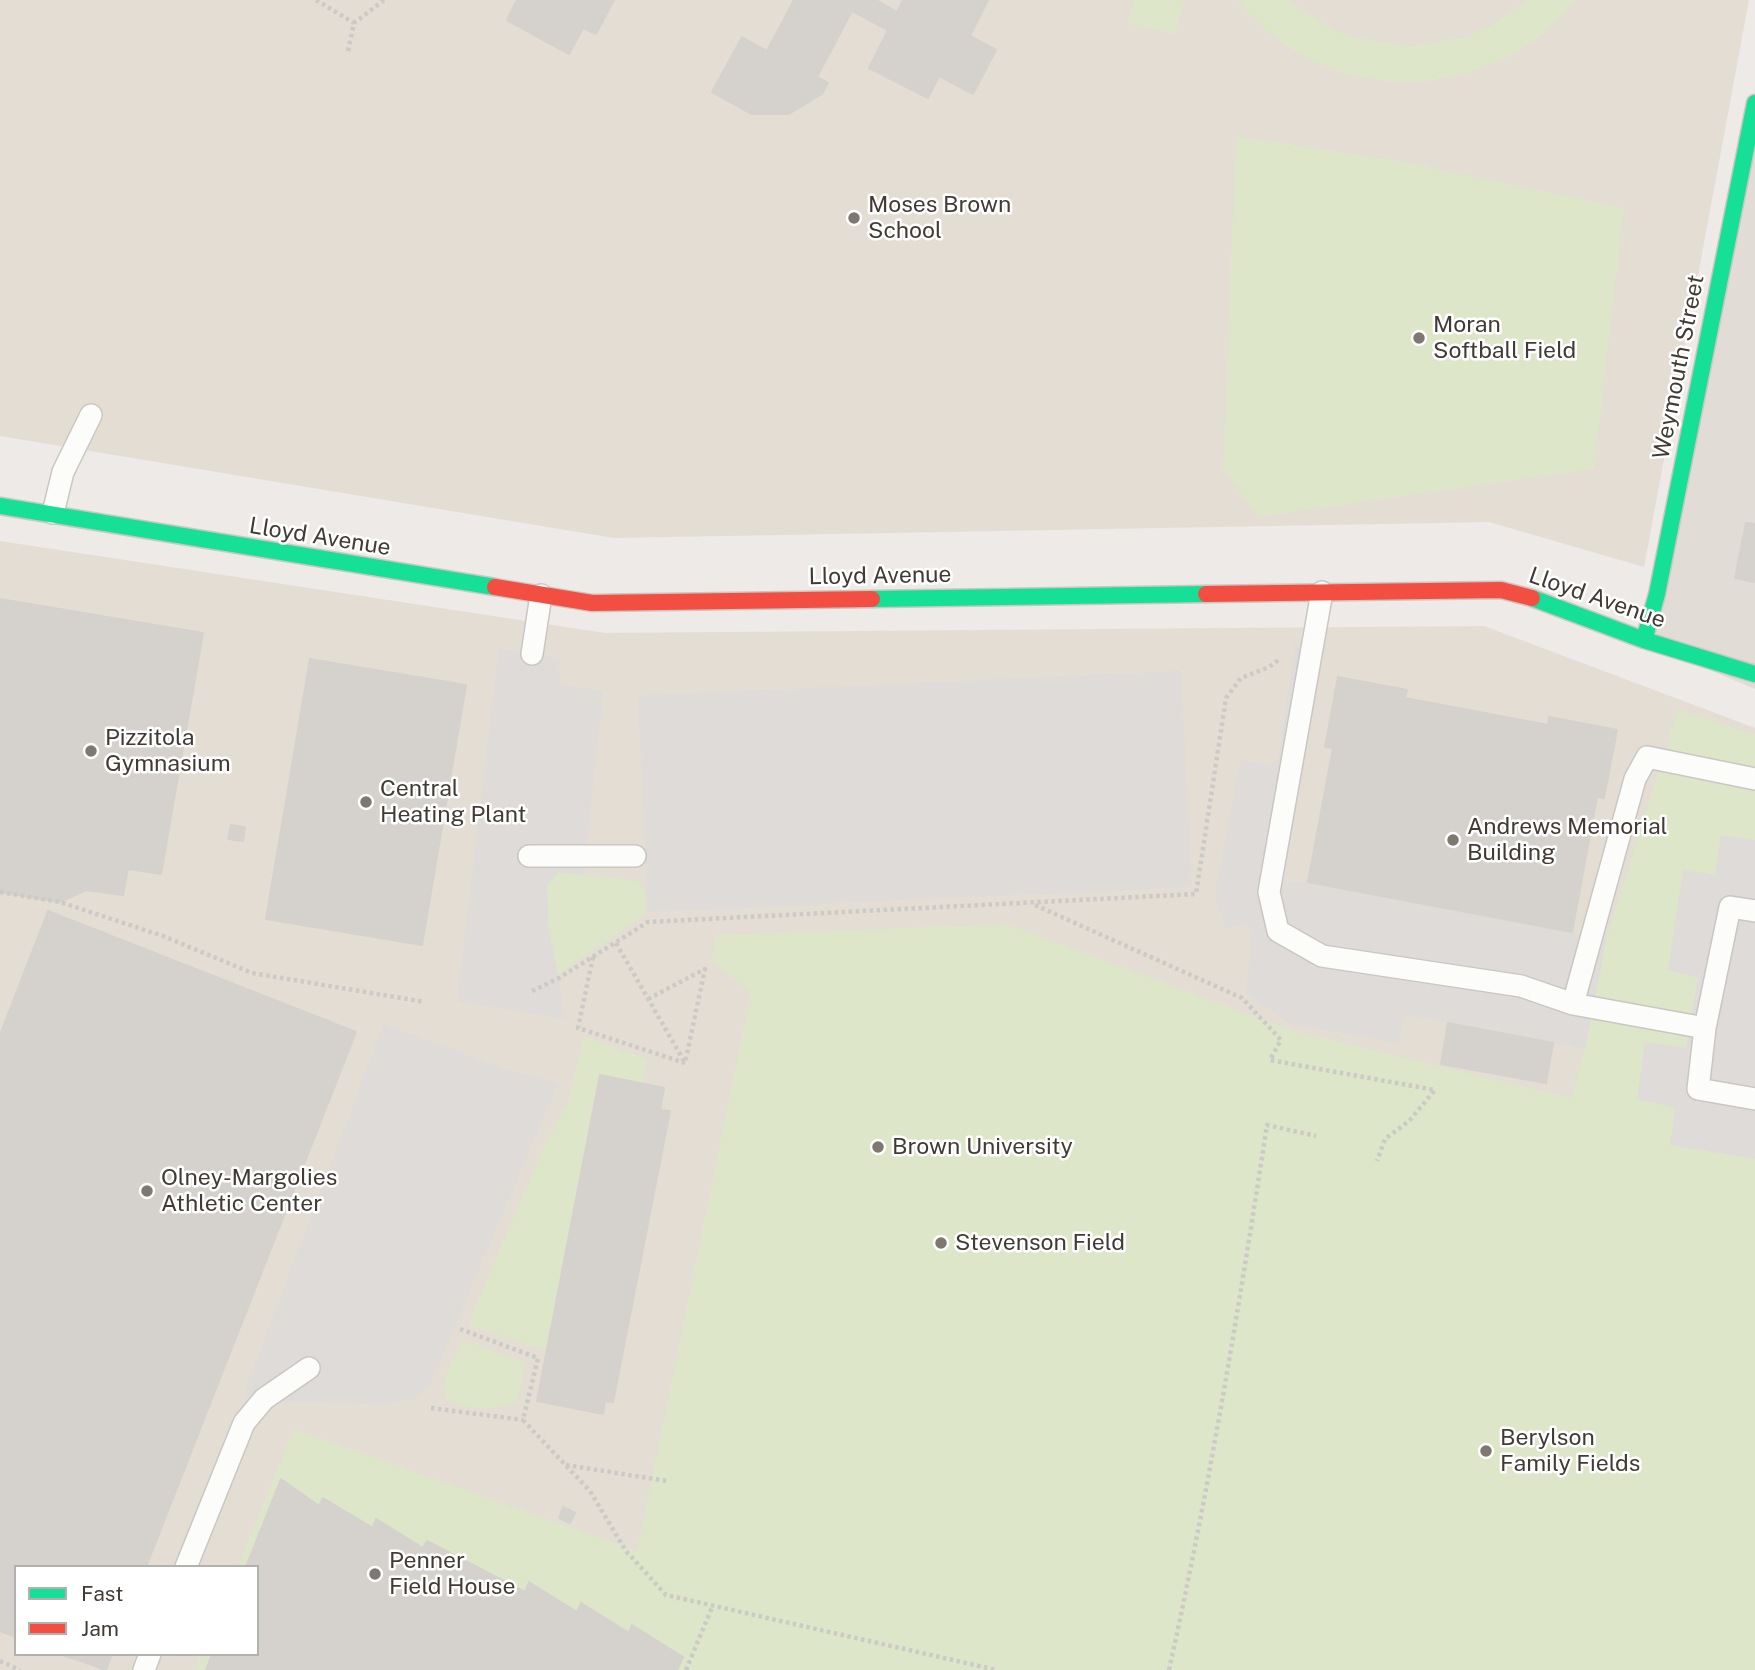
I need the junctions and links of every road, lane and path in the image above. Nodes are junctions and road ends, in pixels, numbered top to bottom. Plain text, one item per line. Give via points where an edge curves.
1 (316, 0) edge
2 (384, 0) edge
3 (354, 23) junction
4 (348, 51) dead end
5 (1755, 103) edge
6 (92, 415) dead end
7 (0, 506) edge
8 (53, 513) junction
9 (1322, 592) junction
10 (541, 595) junction
11 (1644, 640) junction
12 (1287, 653) dead end
13 (532, 654) dead end
14 (1755, 674) edge
15 (1755, 779) edge
16 (529, 856) dead end
17 (635, 856) dead end
18 (0, 892) edge
19 (1031, 903) junction
20 (1755, 911) edge
21 (615, 943) junction
22 (593, 957) junction
23 (532, 991) dead end
24 (648, 999) junction
25 (425, 1002) dead end
26 (1573, 1004) junction
27 (1705, 1028) junction
28 (685, 1063) junction
29 (1755, 1099) edge
30 (1316, 1136) dead end
31 (1377, 1161) dead end
32 (460, 1329) dead end
33 (309, 1368) dead end
34 (431, 1408) dead end
35 (523, 1420) junction
36 (566, 1465) junction
37 (667, 1481) dead end
38 (187, 1565) edge
39 (713, 1605) junction
40 (0, 1661) edge
41 (20, 1670) edge
42 (686, 1670) edge
43 (997, 1670) edge
44 (1169, 1670) edge

1 - 3 path
2 - 3 path
3 - 4 path
5 - 11 street, Weymouth Street
6 - 8 lane via 63,472
7 - 8 street, Lloyd Avenue
8 - 10 street, Lloyd Avenue
9 - 10 street, Lloyd Avenue via 592,603
9 - 11 street, Lloyd Avenue via 1500,590 1540,600
9 - 26 lane via 1269,892 1279,931 1322,956 1521,986
10 - 13 lane
11 - 14 street, Lloyd Avenue
12 - 19 path via 1269,667 1241,678 1226,698 1196,894
15 - 26 lane via 1647,757 1635,779
16 - 17 lane
18 - 25 path via 60,902 163,936 251,973
19 - 21 path via 648,922
19 - 31 path via 1242,998 1282,1040 1269,1060 1436,1090 1409,1121 1385,1139
20 - 27 lane via 1730,907
21 - 22 path
21 - 24 path
22 - 23 path
22 - 28 path via 578,1028
24 - 28 path
24 - 28 path via 705,968
26 - 27 lane
27 - 29 lane via 1698,1089
30 - 44 path via 1267,1125 1194,1556
32 - 35 path via 538,1358
33 - 38 lane via 264,1399 244,1423
34 - 35 path
35 - 36 path
36 - 37 path
36 - 39 path via 590,1490 626,1551 666,1595
39 - 42 path
39 - 43 path
40 - 41 path

